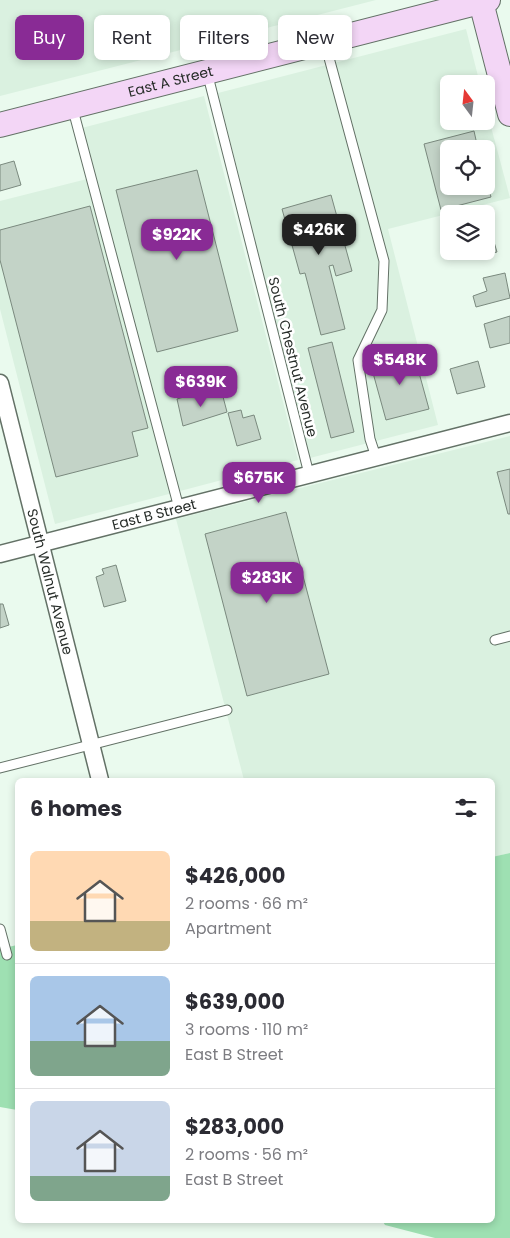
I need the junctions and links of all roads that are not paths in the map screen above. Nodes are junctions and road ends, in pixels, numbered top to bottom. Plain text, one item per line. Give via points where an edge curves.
1 (484, 1) edge
2 (352, 35) edge
3 (278, 54) edge
4 (330, 60) edge
5 (207, 72) junction
6 (72, 106) junction
7 (510, 114) edge
8 (0, 125) edge
9 (0, 383) edge
10 (510, 423) edge
11 (376, 457) junction
12 (309, 474) junction
13 (179, 508) junction
14 (40, 544) junction
15 (0, 554) edge
16 (510, 636) edge
17 (495, 640) dead end
18 (227, 710) dead end
19 (91, 745) junction
20 (0, 768) edge
21 (99, 778) edge
22 (0, 929) edge
23 (7, 955) dead end

1 - 2 main road, East A Street
1 - 7 main road
3 - 5 main road, East A Street
4 - 11 lane via 384,261 382,310 358,360 370,440
5 - 6 main road, East A Street
5 - 12 lane, South Chestnut Avenue
6 - 8 main road, East A Street
6 - 13 lane
9 - 14 street, South Walnut Avenue
10 - 11 street, East B Street
11 - 12 street, East B Street
12 - 13 street, East B Street
13 - 14 street, East B Street
14 - 15 street, East B Street
14 - 19 street, South Walnut Avenue
16 - 17 lane
18 - 19 lane
19 - 20 lane
19 - 21 street, South Walnut Avenue
22 - 23 lane

